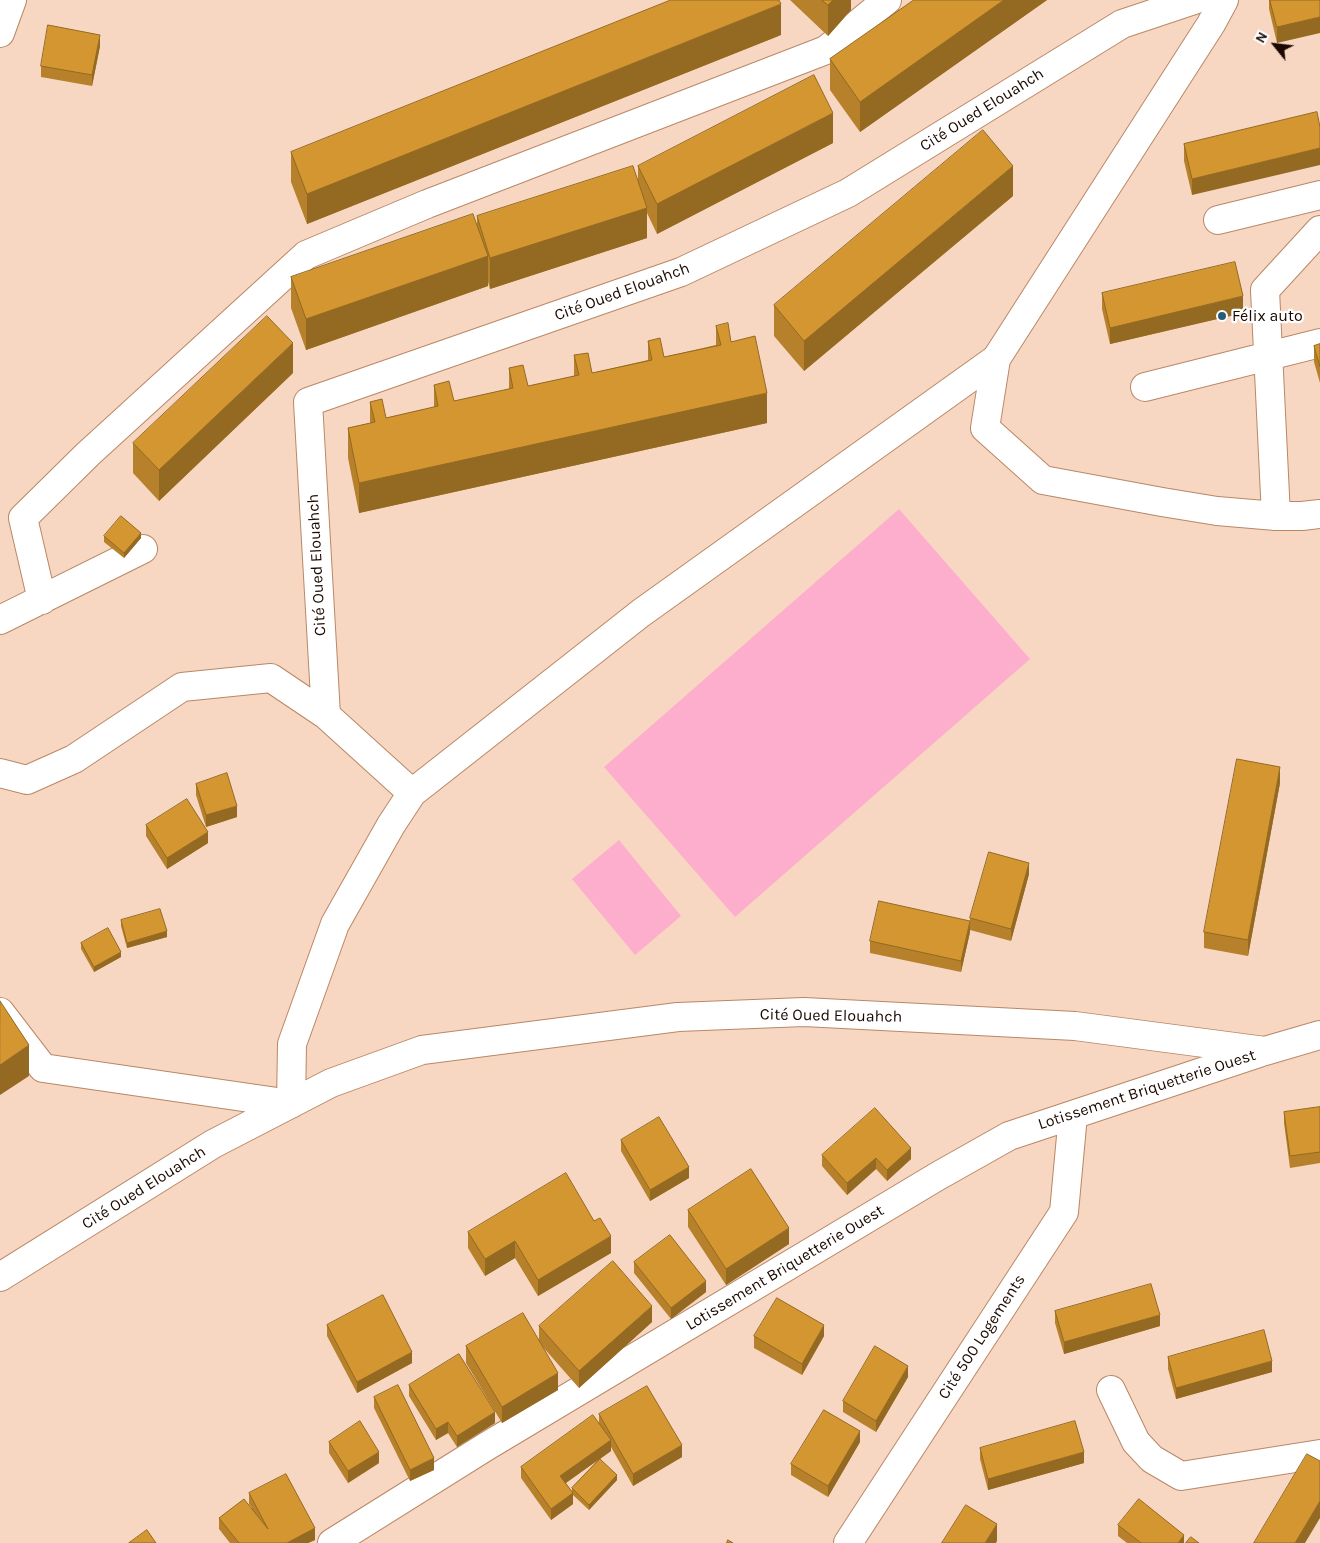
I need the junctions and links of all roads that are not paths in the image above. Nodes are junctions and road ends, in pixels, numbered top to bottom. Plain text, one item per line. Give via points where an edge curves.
1 (12, 0) edge
2 (887, 0) edge
3 (1194, 0) edge
4 (1224, 0) edge
5 (0, 33) edge
6 (1320, 195) edge
7 (1218, 220) dead end
8 (1320, 230) edge
9 (1320, 343) edge
10 (1268, 357) junction
11 (996, 358) junction
12 (1145, 387) dead end
13 (1320, 514) edge
14 (1276, 516) junction
15 (143, 549) dead end
16 (42, 600) junction
17 (0, 620) edge
18 (326, 714) junction
19 (0, 772) edge
20 (412, 793) junction
21 (0, 1012) edge
22 (1320, 1035) edge
23 (1265, 1051) junction
24 (291, 1104) junction
25 (1073, 1115) junction
26 (0, 1277) edge
27 (1111, 1390) dead end
28 (1320, 1454) edge
29 (332, 1543) edge
30 (848, 1543) edge

1 - 5 street
2 - 16 street via 826,50 427,204 306,255 88,454 23,518
3 - 18 street, Cité Oued Elouahch via 1122,24 848,193 681,272 308,402
4 - 11 street
6 - 7 street
8 - 10 street via 1265,290
9 - 10 street
10 - 12 street
10 - 14 street
11 - 14 street via 985,428 1043,480 1217,511
11 - 20 street via 641,613
13 - 14 street
15 - 16 street
16 - 17 street
18 - 19 street via 272,678 182,687 74,759 27,780
18 - 20 street
20 - 24 street via 334,924 292,1044
21 - 24 street via 43,1068
22 - 23 street, Cité Oued Elouahch
23 - 24 street, Cité Oued Elouahch via 1075,1026 804,1012 678,1018 422,1050 331,1083
23 - 25 street, Lotissement Briquetterie Ouest
24 - 26 street, Cité Oued Elouahch via 213,1144
25 - 29 street, Lotissement Briquetterie Ouest via 1010,1136 938,1176 487,1446
25 - 30 street, Cité 500 Logements via 1064,1212
27 - 28 street via 1136,1442 1152,1459 1181,1476

